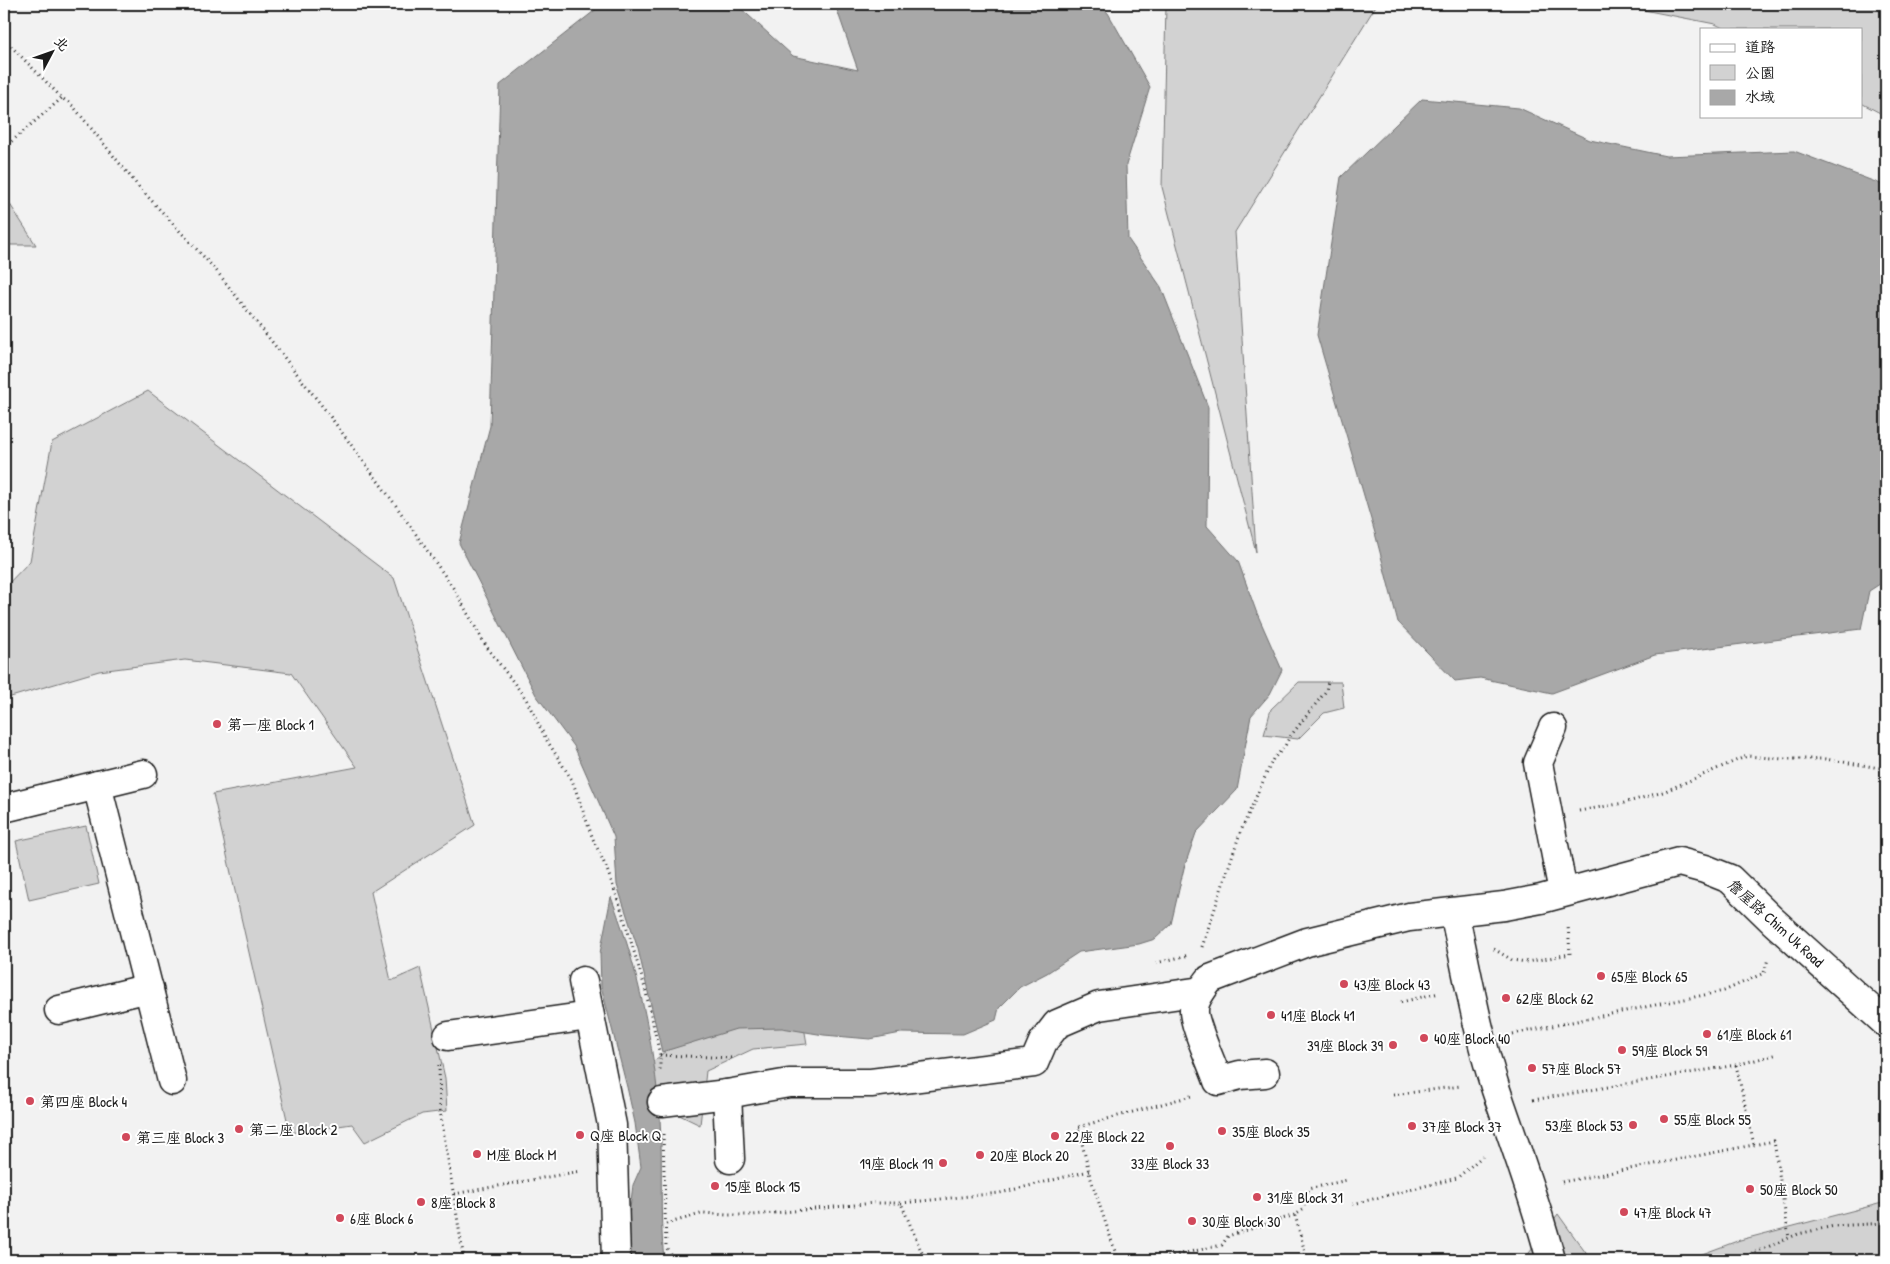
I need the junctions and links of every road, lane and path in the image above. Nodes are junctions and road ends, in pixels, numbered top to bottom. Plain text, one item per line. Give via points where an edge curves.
1 (4, 39) edge
2 (62, 98) junction
3 (4, 148) edge
4 (1328, 681) dead end
5 (1553, 728) dead end
6 (1886, 769) edge
7 (143, 774) dead end
8 (97, 785) junction
9 (4, 808) edge
10 (1548, 816) junction
11 (1563, 892) junction
12 (1568, 922) dead end
13 (1456, 923) junction
14 (1786, 932) junction
15 (1200, 949) dead end
16 (1197, 953) dead end
17 (1150, 965) dead end
18 (583, 981) dead end
19 (1469, 986) junction
20 (149, 988) junction
21 (1201, 991) junction
22 (1401, 1002) dead end
23 (59, 1010) dead end
24 (1884, 1013) edge
25 (589, 1016) junction
26 (448, 1036) joint
27 (1483, 1040) junction
28 (1778, 1054) dead end
29 (660, 1055) junction
30 (740, 1059) dead end
31 (1736, 1065) junction
32 (1266, 1073) dead end
33 (172, 1081) dead end
34 (1218, 1081) junction
35 (1498, 1093) junction
36 (727, 1094) junction
37 (1393, 1095) dead end
38 (662, 1102) junction
39 (1754, 1145) junction
40 (1488, 1151) dead end
41 (730, 1159) dead end
42 (614, 1164) junction
43 (1089, 1171) junction
44 (1347, 1180) dead end
45 (1529, 1188) junction
46 (454, 1194) junction
47 (901, 1203) junction
48 (1353, 1204) dead end
49 (1295, 1215) junction
50 (1886, 1223) edge
51 (666, 1224) junction
52 (1789, 1238) junction
53 (464, 1260) edge
54 (616, 1260) edge
55 (674, 1260) edge
56 (925, 1260) edge
57 (1118, 1260) edge
58 (1153, 1260) edge
59 (1307, 1260) edge
60 (1551, 1260) edge
61 (1737, 1260) edge

1 - 2 path
2 - 3 path
2 - 29 path via 74,106 138,186 215,270 326,411 454,589 486,646 526,699 572,780 606,867 644,988
4 - 15 path via 1326,691 1273,759 1240,833
5 - 10 street via 1538,763
6 - 10 path via 1825,759 1747,756 1663,792 1624,803
7 - 8 street
8 - 9 street
8 - 20 street
10 - 11 street
11 - 13 street, 詹屋路 Chim Uk Road via 1504,906
11 - 14 street, 詹屋路 Chim Uk Road via 1679,862 1730,879
12 - 13 path via 1570,954 1526,962 1512,960
13 - 19 street
13 - 21 street, 詹屋路 Chim Uk Road via 1409,917 1308,942 1210,979
14 - 24 street, 詹屋路 Chim Uk Road
14 - 27 path via 1770,950 1764,973 1724,991
16 - 17 path
18 - 25 street
19 - 22 path
19 - 27 street
20 - 23 street
20 - 33 street
21 - 34 street via 1194,1009 1196,1022
21 - 36 street via 1098,1006 1057,1024 1043,1042 1034,1063 871,1083 789,1083
25 - 26 street
25 - 42 street via 612,1125
26 - 46 path via 438,1042 440,1110
27 - 35 street
28 - 31 path
29 - 30 path
29 - 38 path
31 - 35 path
31 - 39 path
32 - 34 street
34 - 43 path via 1222,1088 1078,1127
35 - 37 path
35 - 45 street
36 - 38 street
36 - 41 street
38 - 51 path
39 - 45 path
39 - 52 path via 1774,1141
40 - 48 path via 1457,1178
42 - 46 path
42 - 54 street
43 - 47 path via 1000,1193
43 - 57 path
44 - 49 path via 1308,1189 1303,1210
45 - 60 street
46 - 53 path
47 - 51 path via 753,1215 704,1213
47 - 56 path
49 - 58 path via 1228,1236 1222,1245
49 - 59 path
50 - 52 path via 1834,1226
51 - 55 path via 666,1247
52 - 61 path

